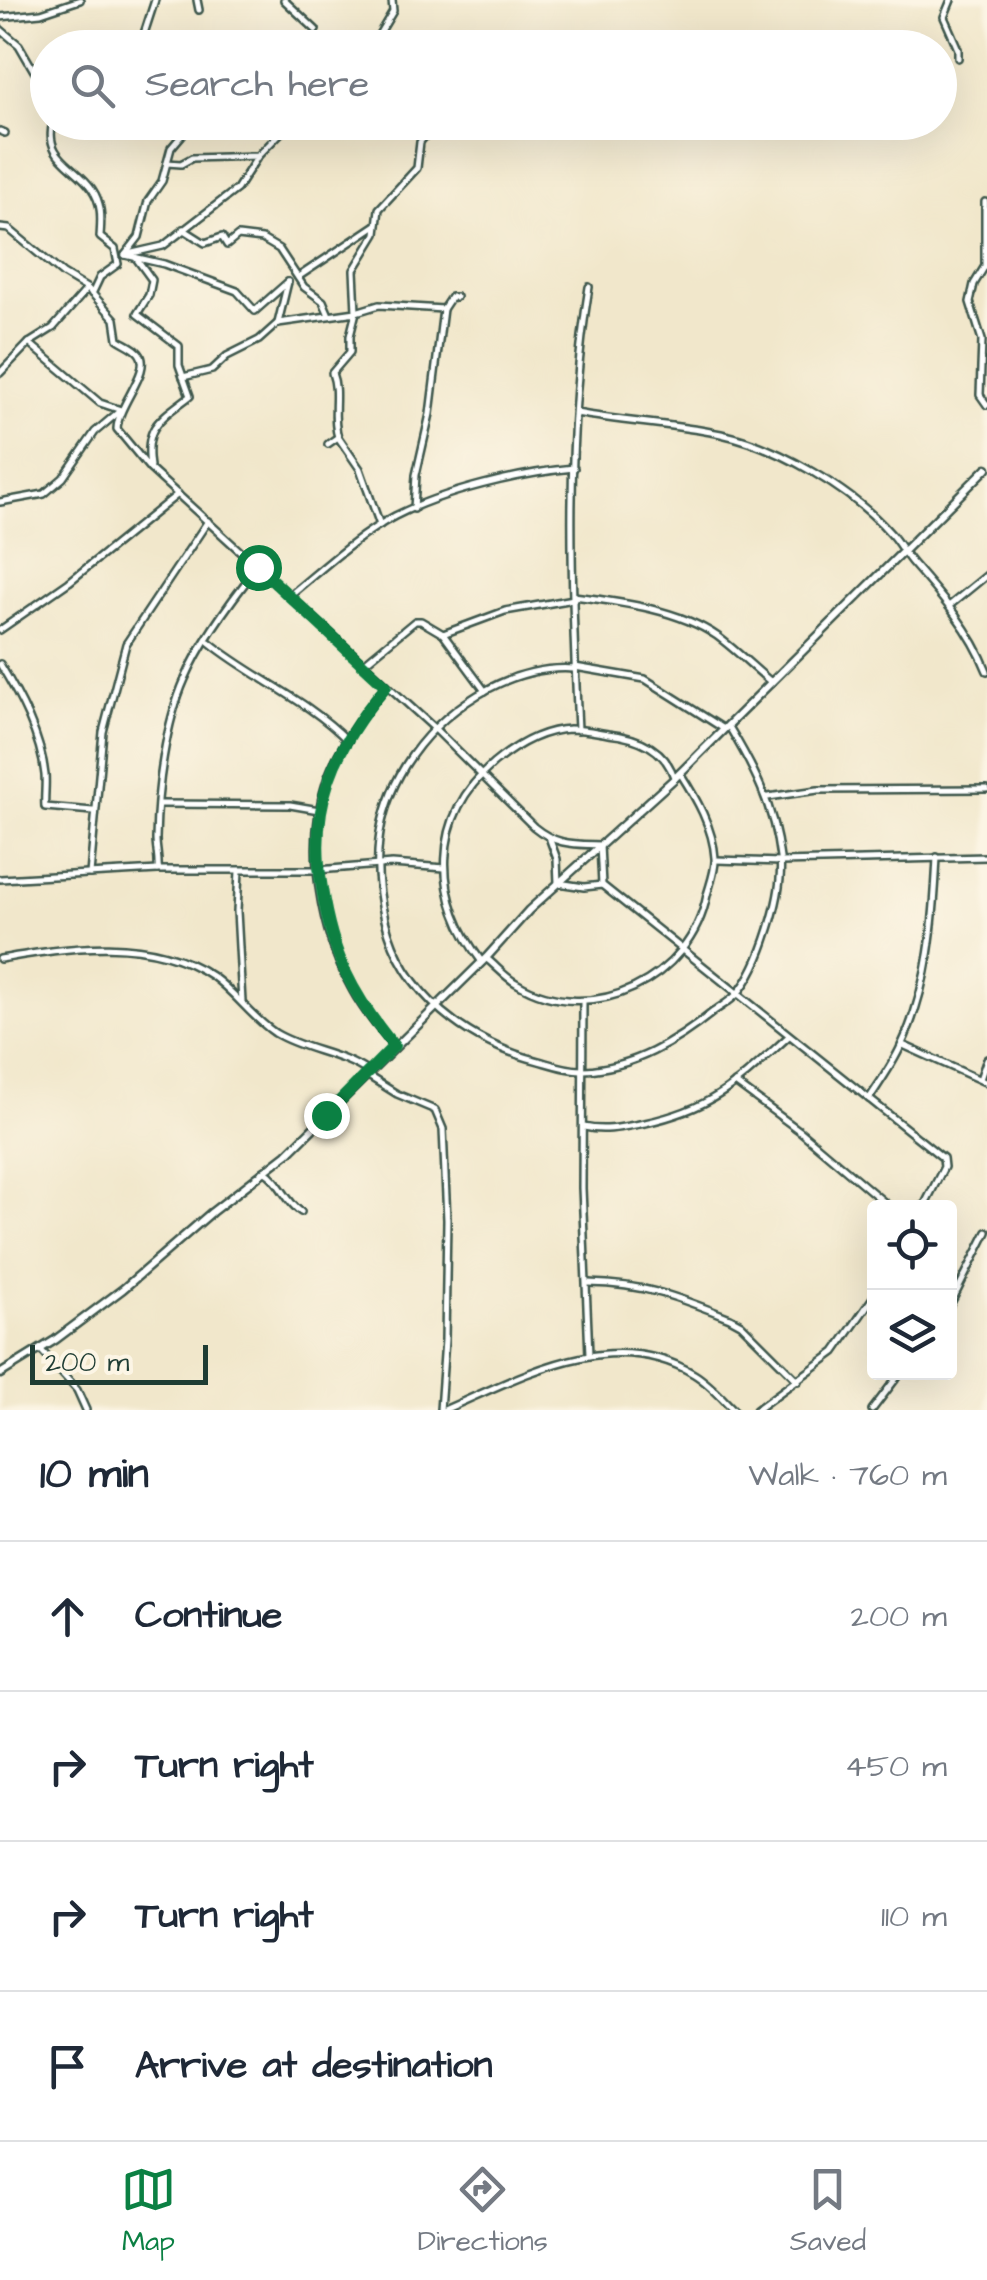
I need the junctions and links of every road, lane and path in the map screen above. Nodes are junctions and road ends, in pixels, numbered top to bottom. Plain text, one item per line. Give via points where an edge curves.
1 (80, 0) edge
2 (155, 0) edge
3 (197, 0) edge
4 (284, 0) edge
5 (392, 0) edge
6 (952, 0) edge
7 (198, 10) dead end
8 (0, 16) edge
9 (0, 29) edge
10 (144, 30) edge
11 (316, 30) dead end
12 (382, 30) edge
13 (950, 30) edge
14 (14, 39) junction
15 (0, 40) edge
16 (957, 47) edge
17 (958, 58) dead end
18 (30, 65) edge
19 (51, 140) edge
20 (178, 140) edge
21 (274, 140) edge
22 (422, 140) edge
23 (258, 156) junction
24 (167, 163) junction
25 (985, 202) edge
26 (377, 224) junction
27 (0, 228) edge
28 (183, 229) junction
29 (125, 255) junction
30 (136, 258) junction
31 (297, 278) junction
32 (288, 282) junction
33 (588, 287) dead end
34 (90, 292) junction
35 (456, 297) dead end
36 (444, 309) junction
37 (356, 312) junction
38 (329, 315) junction
39 (278, 322) junction
40 (29, 343) junction
41 (0, 373) edge
42 (182, 377) junction
43 (987, 405) edge
44 (121, 410) junction
45 (576, 413) junction
46 (338, 437) junction
47 (328, 444) dead end
48 (574, 468) junction
49 (987, 468) edge
50 (150, 470) junction
51 (178, 494) junction
52 (0, 502) edge
53 (414, 509) junction
54 (208, 522) junction
55 (380, 526) junction
56 (902, 552) junction
57 (258, 567) junction
58 (987, 575) edge
59 (290, 596) junction
60 (574, 598) junction
61 (949, 606) junction
62 (0, 630) edge
63 (444, 634) junction
64 (208, 641) junction
65 (0, 664) edge
66 (363, 664) junction
67 (575, 668) junction
68 (987, 671) edge
69 (770, 682) junction
70 (386, 686) junction
71 (485, 690) junction
72 (726, 727) junction
73 (434, 728) junction
74 (578, 730) junction
75 (348, 741) junction
76 (482, 774) junction
77 (678, 776) junction
78 (987, 790) edge
79 (768, 798) junction
80 (160, 804) junction
81 (319, 810) junction
82 (94, 811) junction
83 (550, 840) junction
84 (600, 845) junction
85 (937, 856) junction
86 (987, 856) edge
87 (716, 860) junction
88 (781, 862) junction
89 (377, 866) junction
90 (445, 868) junction
91 (158, 870) junction
92 (318, 870) junction
93 (239, 871) junction
94 (90, 874) junction
95 (0, 879) edge
96 (558, 883) junction
97 (602, 884) junction
98 (684, 951) junction
99 (0, 958) edge
100 (484, 960) junction
101 (738, 993) junction
102 (583, 1001) junction
103 (242, 1002) junction
104 (436, 1008) junction
105 (789, 1036) junction
106 (902, 1044) junction
107 (394, 1046) junction
108 (987, 1059) edge
109 (583, 1070) junction
110 (366, 1073) junction
111 (980, 1079) junction
112 (736, 1083) junction
113 (987, 1083) edge
114 (870, 1099) junction
115 (584, 1127) junction
116 (264, 1171) junction
117 (882, 1200) edge
118 (927, 1200) edge
119 (301, 1212) dead end
120 (987, 1232) edge
121 (586, 1282) junction
122 (957, 1290) edge
123 (867, 1306) edge
124 (40, 1349) junction
125 (589, 1355) junction
126 (0, 1374) edge
127 (896, 1380) edge
128 (798, 1382) junction
129 (86, 1410) edge
130 (442, 1410) edge
131 (734, 1410) edge
132 (756, 1410) edge
133 (872, 1410) edge

1 - 8 street via 42,13
2 - 10 street
3 - 7 street
4 - 11 street
5 - 12 street via 394,11
6 - 13 street via 944,17
9 - 14 street
14 - 15 street
14 - 18 street
16 - 17 street
19 - 34 street via 92,189 102,210 100,237 115,250 118,264
20 - 24 street
21 - 23 street
22 - 26 street via 417,168 379,209
23 - 24 street
23 - 28 street via 237,190
24 - 29 street
25 - 43 street via 985,266 970,302 982,340 980,395
26 - 31 street
26 - 37 street via 354,270
27 - 34 street
28 - 29 street via 163,246
28 - 31 street via 206,243 262,238 279,249
29 - 30 street
30 - 32 street via 238,292 254,310
30 - 42 street via 152,280 137,314 178,346
31 - 32 street
31 - 38 street
32 - 39 street
33 - 45 street
34 - 40 street
34 - 44 street via 115,318 118,339 144,362
35 - 36 street
36 - 37 street via 380,305
36 - 53 street
37 - 38 street
37 - 46 street via 350,352 332,373
38 - 39 street
39 - 42 street via 212,370
40 - 41 street
40 - 44 street via 100,404
42 - 50 street via 190,396 158,420 148,438
44 - 50 street via 116,429
44 - 52 street via 44,494
45 - 48 street
45 - 56 street via 724,434 771,452 840,489
46 - 47 street
46 - 55 street via 360,469
48 - 53 street via 477,486
48 - 60 street
49 - 56 street
50 - 51 street
51 - 54 street
51 - 62 street
53 - 55 street
54 - 57 street
54 - 82 street via 126,644 102,732
55 - 59 street
56 - 61 street
56 - 69 street
57 - 59 street
57 - 64 street
58 - 61 street
59 - 66 street
60 - 63 street via 505,610
60 - 67 street
60 - 69 street via 686,621 714,634
61 - 68 street
63 - 66 street via 415,622
63 - 71 street
64 - 75 street
64 - 80 street via 173,713
65 - 82 street via 36,741 45,807
66 - 70 street
67 - 71 street
67 - 72 street via 645,679
67 - 74 street
69 - 72 street
70 - 73 street
70 - 75 street
71 - 73 street
72 - 77 street
72 - 79 street
73 - 76 street
73 - 89 street via 392,792 379,828
74 - 76 street via 528,740
74 - 77 street via 630,736 652,747
75 - 81 street
76 - 83 street
76 - 90 street via 453,815
77 - 84 street
77 - 87 street via 707,824
78 - 79 street via 818,790
79 - 88 street
80 - 81 street
80 - 91 street
81 - 92 street
82 - 94 street
83 - 84 street
83 - 96 street
84 - 96 street
84 - 97 street
85 - 86 street
85 - 88 street
85 - 106 street via 928,959
87 - 88 street
87 - 98 street via 703,918
88 - 101 street via 768,932
89 - 90 street
89 - 92 street
89 - 104 street via 389,935
90 - 100 street via 453,908
91 - 93 street
91 - 94 street
92 - 93 street
92 - 107 street via 340,966
93 - 103 street
94 - 95 street
96 - 97 street
96 - 100 street
97 - 98 street
98 - 101 street
98 - 102 street via 632,988
99 - 103 street via 68,948 142,950 205,972
100 - 102 street via 516,984
100 - 104 street
101 - 105 street
101 - 109 street via 662,1049
102 - 109 street
103 - 110 street via 278,1034 341,1056
104 - 107 street
104 - 109 street via 511,1054
105 - 112 street
105 - 114 street
106 - 111 street
106 - 114 street
107 - 110 street
108 - 111 street
109 - 115 street
110 - 116 street
110 - 130 street via 434,1110 443,1129
111 - 113 street
112 - 115 street via 698,1109 670,1118 600,1131
112 - 117 street
114 - 118 street via 945,1162
115 - 121 street
116 - 119 street
116 - 124 street via 124,1289
120 - 122 street
121 - 125 street
121 - 128 street via 652,1288 730,1318
123 - 128 street via 835,1352
124 - 126 street
124 - 129 street
125 - 130 street
125 - 131 street via 635,1354 666,1362 703,1380
127 - 133 street
128 - 132 street

